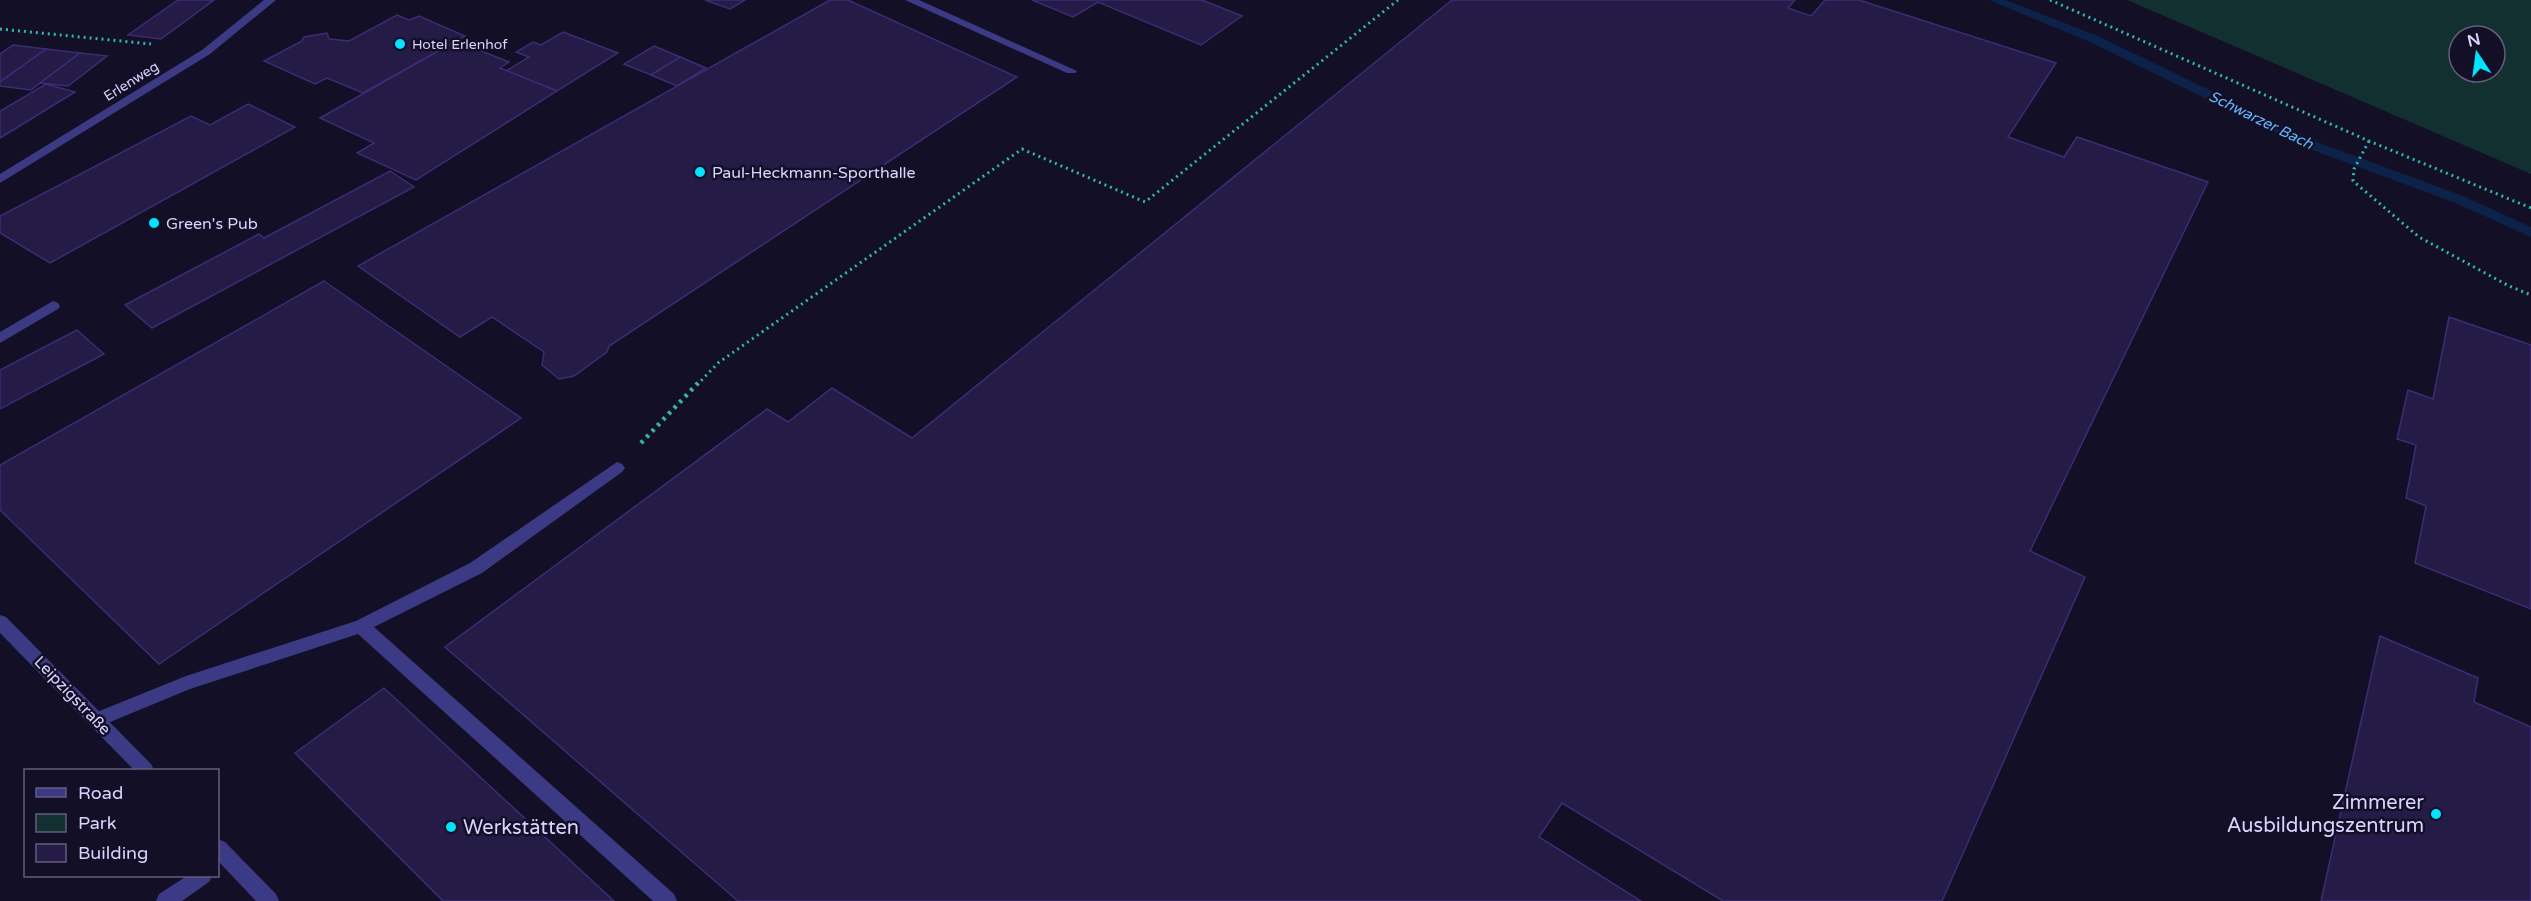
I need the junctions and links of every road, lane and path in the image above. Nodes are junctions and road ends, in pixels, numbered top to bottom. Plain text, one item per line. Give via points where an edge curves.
1 (271, 0) edge
2 (910, 0) edge
3 (1398, 0) edge
4 (2050, 0) edge
5 (0, 28) edge
6 (206, 52) junction
7 (1071, 71) dead end
8 (2369, 141) junction
9 (0, 179) edge
10 (2531, 208) edge
11 (2531, 295) edge
12 (53, 306) dead end
13 (0, 338) edge
14 (617, 468) joint
15 (0, 622) edge
16 (361, 626) junction
17 (98, 719) junction
18 (143, 769) edge
19 (221, 857) edge
20 (201, 877) edge
21 (166, 901) edge
22 (269, 901) edge
23 (667, 901) edge

1 - 6 street, Erlenweg
2 - 7 street
3 - 14 path via 1145,202 1022,148 718,363
4 - 8 path
5 - 6 path
6 - 9 street, Erlenweg
8 - 10 path
8 - 11 path via 2354,169 2354,181 2419,237
12 - 13 street
14 - 16 street via 476,568
15 - 17 street, Leipzigstraße
16 - 17 street via 186,683
16 - 23 street
17 - 18 street, Leipzigstraße
19 - 22 street
20 - 21 street

